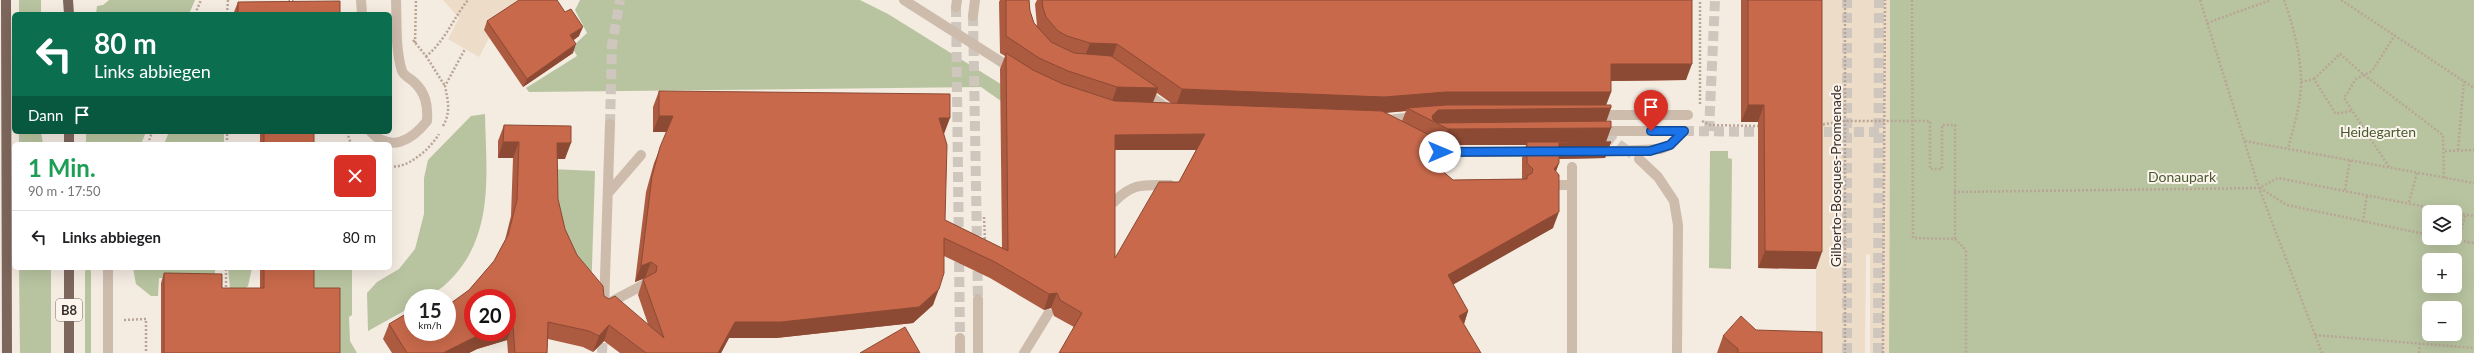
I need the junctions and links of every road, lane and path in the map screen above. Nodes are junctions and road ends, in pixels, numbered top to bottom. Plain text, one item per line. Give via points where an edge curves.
1 (6, 0) edge
2 (68, 0) edge
3 (201, 0) edge
4 (228, 0) edge
5 (362, 0) edge
6 (396, 0) edge
7 (416, 0) edge
8 (468, 0) edge
9 (904, 0) edge
10 (975, 0) edge
11 (1700, 0) edge
12 (1845, 0) edge
13 (1885, 0) edge
14 (1912, 0) edge
15 (2200, 0) edge
16 (2271, 0) edge
17 (2284, 0) edge
18 (2341, 0) edge
19 (68, 12) edge
20 (196, 12) edge
21 (227, 12) edge
22 (362, 12) edge
23 (973, 16) tunnel mouth
24 (2207, 23) junction
25 (2395, 36) junction
26 (410, 37) dead end
27 (415, 43) junction
28 (426, 56) junction
29 (2364, 75) junction
30 (1023, 76) edge
31 (2314, 79) junction
32 (2464, 81) junction
33 (2301, 82) junction
34 (445, 86) dead end
35 (1137, 87) edge
36 (2474, 88) edge
37 (1700, 105) dead end
38 (2351, 111) junction
39 (1158, 112) edge
40 (1586, 115) edge
41 (1688, 115) dead end
42 (1428, 116) edge
43 (1700, 120) dead end
44 (1845, 121) junction
45 (1885, 122) junction
46 (610, 124) tunnel mouth
47 (1816, 125) edge
48 (1758, 126) dead end
49 (1399, 131) edge
50 (1588, 131) edge
51 (373, 134) edge
52 (2245, 141) junction
53 (387, 142) edge
54 (392, 143) edge
55 (1426, 145) edge
56 (2288, 149) junction
57 (2458, 150) junction
58 (2474, 150) edge
59 (2445, 151) junction
60 (1549, 152) edge
61 (1580, 152) edge
62 (641, 155) dead end
63 (1639, 159) tunnel mouth
64 (2350, 160) junction
65 (1572, 167) dead end
66 (2390, 168) junction
67 (2417, 172) junction
68 (2444, 178) junction
69 (2474, 183) edge
70 (1172, 185) edge
71 (1555, 185) edge
72 (1572, 186) junction
73 (2259, 188) junction
74 (2345, 190) junction
75 (610, 191) junction
76 (1954, 192) junction
77 (2366, 194) junction
78 (1114, 202) edge
79 (2409, 202) junction
80 (2422, 205) edge
81 (2462, 214) edge
82 (2465, 215) junction
83 (2474, 216) edge
84 (984, 217) dead end
85 (2363, 222) junction
86 (2462, 228) edge
87 (2422, 234) edge
88 (1955, 239) junction
89 (2462, 241) edge
90 (2474, 243) edge
91 (985, 247) edge
92 (69, 270) edge
93 (108, 270) edge
94 (226, 270) edge
95 (645, 284) edge
96 (226, 299) edge
97 (978, 299) tunnel mouth
98 (1048, 314) dead end
99 (122, 322) dead end
100 (2315, 335) junction
101 (960, 338) tunnel mouth
102 (2420, 344) junction
103 (2474, 348) edge
104 (7, 353) edge
105 (69, 353) edge
106 (108, 353) edge
107 (146, 353) edge
108 (960, 353) edge
109 (978, 353) edge
110 (1024, 353) edge
111 (1572, 353) edge
112 (1677, 353) edge
113 (1845, 353) edge
114 (1883, 353) edge
115 (1966, 353) edge
116 (2322, 353) edge
117 (2419, 353) edge

1 - 104 main road
2 - 19 main road
3 - 20 path
4 - 21 path
5 - 22 street
6 - 54 street via 398,60 404,74 415,82 428,105 427,121 408,140
7 - 27 path
8 - 28 path via 435,50
9 - 30 street
10 - 23 street
11 - 37 path
12 - 44 path, Gilberto-Bosques-Promenade
13 - 45 path
14 - 88 path via 1913,238
15 - 24 path
16 - 24 path
17 - 33 path via 2292,24
18 - 25 path
24 - 52 path
25 - 29 path via 2372,71
25 - 32 path
26 - 27 path
27 - 28 path
28 - 34 path
29 - 31 path via 2340,54
29 - 38 path via 2356,79 2344,98
29 - 59 path via 2443,135
31 - 33 path
31 - 38 path via 2336,114
32 - 36 path
32 - 57 path
33 - 56 path via 2297,114
35 - 39 street via 1177,113
38 - 66 path
40 - 41 street
42 - 49 street via 1374,120
43 - 48 path via 1710,125
44 - 45 path
44 - 47 path
44 - 113 path, Gilberto-Bosques-Promenade
45 - 76 path via 1930,121 1930,169 1942,169 1942,125 1955,125
45 - 114 path
46 - 75 street
50 - 61 street via 1681,135 1666,147 1650,151
51 - 53 street
52 - 56 path
52 - 73 path
55 - 60 street via 1440,152
56 - 64 path
57 - 58 path
57 - 59 path
59 - 68 path
62 - 75 street
63 - 112 street via 1658,177 1674,201 1678,225
64 - 66 path
64 - 74 path
65 - 72 street
66 - 67 path
67 - 68 path
67 - 79 path
68 - 69 path
70 - 78 street via 1140,185 1124,191
71 - 72 street
72 - 111 street
73 - 74 path via 2278,178
73 - 76 path
73 - 85 path via 2287,206
73 - 100 path
74 - 77 path
75 - 95 street via 605,307
76 - 88 path
77 - 79 path
77 - 85 path
79 - 80 path
81 - 82 path
82 - 83 path
82 - 86 path
84 - 91 path
85 - 87 path
88 - 115 path via 1966,250
89 - 90 path
92 - 105 main road, B8
93 - 106 street
94 - 96 path
97 - 109 street
98 - 110 street
99 - 107 path via 126,318 146,319
100 - 102 path
100 - 116 path
101 - 108 street
102 - 103 path
102 - 117 path

